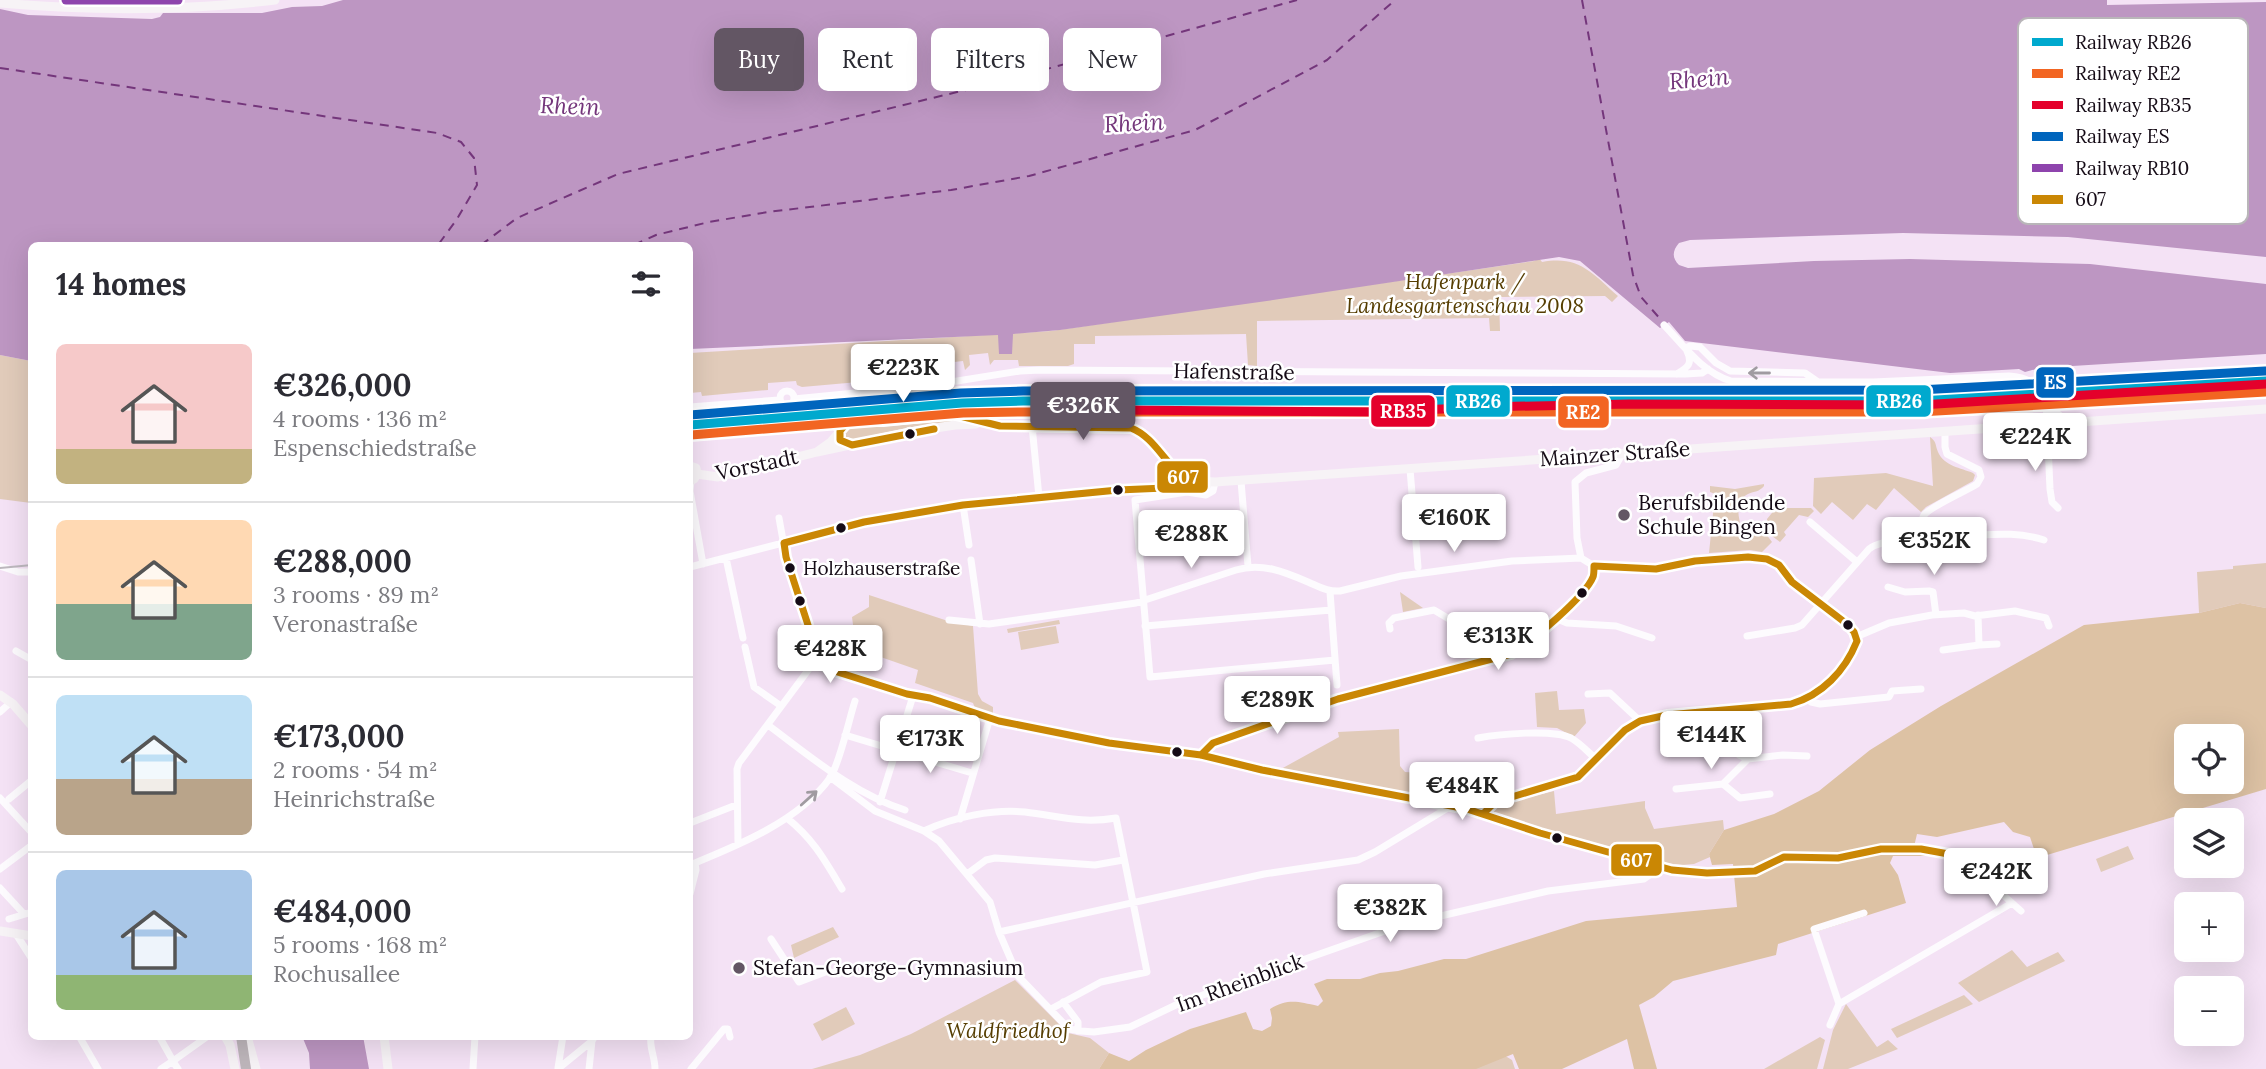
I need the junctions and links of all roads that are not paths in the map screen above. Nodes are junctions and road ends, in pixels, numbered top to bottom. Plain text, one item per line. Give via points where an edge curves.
1 (275, 0) edge
2 (0, 3) edge
3 (1664, 325) dead end
4 (1686, 348) junction
5 (1708, 369) junction
6 (1677, 374) junction
7 (1818, 382) junction
8 (2047, 405) junction
9 (693, 407) edge
10 (2266, 409) edge
11 (953, 414) junction
12 (2075, 422) junction
13 (988, 424) junction
14 (955, 425) junction
15 (2048, 425) junction
16 (1032, 426) junction
17 (840, 431) junction
18 (1945, 432) junction
19 (693, 437) edge
20 (852, 445) junction
21 (817, 452) junction
22 (1623, 453) junction
23 (1164, 459) junction
24 (1410, 469) junction
25 (1181, 475) junction
26 (693, 479) edge
27 (1241, 481) junction
28 (1215, 482) junction
29 (1162, 484) junction
30 (1149, 487) junction
31 (1039, 497) junction
32 (963, 505) junction
33 (693, 508) edge
34 (2058, 508) dead end
35 (779, 518) dead end
36 (1810, 522) dead end
37 (1920, 532) junction
38 (2044, 540) dead end
39 (784, 542) junction
40 (969, 545) dead end
41 (726, 558) junction
42 (1581, 558) junction
43 (971, 560) dead end
44 (1857, 562) junction
45 (703, 564) junction
46 (0, 566) edge
47 (693, 566) edge
48 (1248, 566) junction
49 (1594, 566) junction
50 (1418, 567) dead end
51 (28, 572) edge
52 (1888, 587) dead end
53 (1330, 592) junction
54 (1143, 602) junction
55 (1821, 603) junction
56 (1331, 610) junction
57 (1936, 615) junction
58 (1978, 615) junction
59 (1555, 618) junction
60 (949, 620) dead end
61 (980, 624) junction
62 (1145, 626) junction
63 (2049, 626) dead end
64 (1390, 629) dead end
65 (1747, 636) dead end
66 (1857, 637) junction
67 (1652, 639) dead end
68 (1997, 644) dead end
69 (1979, 645) junction
70 (1943, 650) dead end
71 (16, 651) dead end
72 (1501, 657) junction
73 (28, 658) edge
74 (1335, 660) junction
75 (821, 662) junction
76 (1337, 685) dead end
77 (1921, 689) dead end
78 (1588, 694) dead end
79 (0, 695) edge
80 (913, 696) junction
81 (1808, 699) junction
82 (855, 701) dead end
83 (11, 702) junction
84 (780, 706) junction
85 (0, 712) edge
86 (1701, 713) junction
87 (990, 718) junction
88 (28, 721) edge
89 (1640, 721) junction
90 (768, 725) junction
91 (845, 735) junction
92 (1478, 738) dead end
93 (896, 751) junction
94 (1201, 755) junction
95 (1807, 756) dead end
96 (1596, 759) junction
97 (1748, 759) junction
98 (972, 773) junction
99 (831, 775) junction
100 (28, 783) edge
101 (1723, 784) junction
102 (1676, 789) dead end
103 (1770, 794) dead end
104 (0, 798) edge
105 (9, 799) dead end
106 (880, 802) junction
107 (1447, 804) junction
108 (736, 805) junction
109 (905, 810) dead end
110 (1484, 813) junction
111 (787, 818) junction
112 (960, 819) junction
113 (693, 822) edge
114 (28, 829) edge
115 (925, 831) junction
116 (738, 844) junction
117 (28, 848) edge
118 (1123, 860) junction
119 (693, 864) edge
120 (1654, 865) junction
121 (693, 866) edge
122 (0, 869) edge
123 (967, 874) junction
124 (693, 882) edge
125 (0, 888) edge
126 (842, 889) dead end
127 (1132, 903) junction
128 (2012, 903) junction
129 (2021, 911) dead end
130 (28, 913) edge
131 (1864, 913) dead end
132 (9, 919) dead end
133 (0, 931) edge
134 (999, 932) junction
135 (16, 934) junction
136 (28, 936) edge
137 (771, 939) dead end
138 (28, 953) edge
139 (838, 974) dead end
140 (1063, 1002) junction
141 (1839, 1003) junction
142 (1051, 1009) junction
143 (1830, 1025) dead end
144 (1078, 1031) junction
145 (730, 1037) dead end
146 (81, 1040) edge
147 (161, 1040) edge
148 (202, 1040) edge
149 (227, 1040) edge
150 (242, 1040) edge
151 (248, 1040) edge
152 (384, 1040) edge
153 (475, 1040) edge
154 (562, 1040) edge
155 (593, 1040) edge
156 (594, 1040) edge
157 (650, 1040) edge
158 (173, 1060) junction
159 (558, 1068) edge
160 (98, 1069) edge
161 (161, 1069) edge
162 (178, 1069) edge
163 (235, 1069) edge
164 (246, 1069) edge
165 (256, 1069) edge
166 (388, 1069) edge
167 (473, 1069) edge
168 (589, 1069) edge
169 (655, 1069) edge
170 (691, 1069) edge

1 - 2 main road via 149,9
3 - 4 street
4 - 5 street
4 - 6 street via 1690,363
7 -> 4 street via 1805,373 1730,371 1699,347
5 - 6 street, Hafenstraße
5 - 7 street via 1738,382
6 - 9 street, Hafenstraße via 1040,370 858,394 794,399 787,391 779,400
7 - 8 street via 2021,377 2036,385
8 - 12 street
8 - 15 street
10 - 12 main road, Mainzer Straße
11 - 13 main road, Vorstadt
11 - 14 main road
11 - 17 main road, Vorstadt via 855,421
12 - 15 main road, Mainzer Straße
13 - 14 main road, Vorstadt
13 - 16 main road, Vorstadt
14 - 20 main road, Vorstadt
15 - 18 main road, Mainzer Straße
15 - 34 street via 2050,489
16 - 23 main road, Vorstadt via 1138,430
16 - 31 street
17 - 19 street via 826,426
17 - 20 main road via 840,439
17 - 21 main road, Vorstadt
18 - 22 main road, Mainzer Straße
18 - 37 street via 1947,454 1976,468 1980,480 1928,512
20 - 21 main road, Vorstadt
21 - 26 main road, Vorstadt
22 - 24 main road, Mainzer Straße
22 - 42 street via 1616,465 1586,473 1575,482
23 - 25 main road, Vorstadt
23 - 29 street
24 - 27 main road, Mainzer Straße
24 - 50 street
25 - 28 main road, Mainzer Straße
25 - 29 street, Mainzer Straße
25 - 30 street, Mainzer Straße via 1165,488
27 - 28 main road, Mainzer Straße
27 - 48 street
28 - 54 street via 1206,495 1187,492 1135,500
29 - 30 street, Mainzer Straße
30 - 31 street, Mainzer Straße
31 - 32 street, Mainzer Straße
32 - 39 street, Mainzer Straße
32 - 40 street
33 - 45 street
35 - 39 street
36 - 44 street
37 - 38 street via 1993,533
37 - 44 street via 1915,537 1876,544
39 - 41 street, Mainzer Straße
39 - 75 street
41 - 45 street, Mainzer Straße
41 - 84 street via 754,687
42 - 49 street
42 - 53 street via 1467,566
43 - 61 street
44 - 55 street
45 - 47 street, Mainzer Straße
46 - 51 street
48 - 53 street via 1272,569
48 - 54 street
49 - 55 street via 1656,569 1709,559 1768,559
49 - 59 street via 1592,580
52 - 57 street via 1905,593 1933,592
53 - 56 street
54 - 61 street
54 - 62 street
55 - 65 street via 1802,625
55 - 66 street
56 - 62 street
56 - 74 street
57 - 58 street
57 - 66 street via 1889,623
58 - 63 street via 2035,614 2046,618
58 - 69 street
59 - 67 street via 1616,626
59 - 72 street via 1523,649
60 - 61 street
62 - 74 street via 1150,677
64 - 72 street via 1394,618 1434,610 1491,644
66 - 81 street via 1851,656 1824,688
68 - 69 street
69 - 70 street
71 - 73 street
72 - 94 street via 1338,699 1213,743
74 - 76 street
75 - 80 street via 832,671
75 - 84 street via 812,665
77 - 81 street via 1820,704
78 - 89 street via 1610,693
79 - 83 main road
80 - 87 street
80 - 93 street
81 - 86 street
82 - 91 street
83 - 85 street
83 - 88 main road
84 - 90 street
86 - 89 street
86 - 97 street via 1704,723
87 - 94 street via 1109,743
87 - 98 street
89 - 96 street
90 - 99 street
90 - 108 street via 737,769
91 - 93 street
91 - 99 street
92 - 96 street via 1558,733 1573,739
93 - 98 street
93 - 106 street
94 - 107 street
95 - 97 street
96 - 110 street via 1583,775 1495,802
97 - 101 street
98 - 112 street
99 - 106 street
111 -> 99 street
99 - 115 street via 876,811
100 - 105 street
101 - 102 street
101 - 103 street via 1740,798
104 - 114 street
106 - 109 street
107 - 110 street
107 - 127 street via 1446,809 1358,860 1264,874
108 - 113 street
108 - 116 street
110 - 120 street
111 - 116 street
111 - 126 street via 807,834
112 - 115 street
112 - 118 street via 999,812 1093,822 1116,818
115 - 123 street
116 - 119 street
117 - 122 street
118 - 123 street via 1095,865 995,858
118 - 127 street
120 - 128 street via 1707,873 1755,871 1784,856 1838,858 1881,849 1921,849 1954,855
120 - 144 street, Im Rheinblick via 1644,879 1548,891 1402,925 1180,1003 1130,1027
121 - 124 street
123 - 134 street via 990,902
125 - 130 street
127 - 134 street
127 - 140 street via 1147,972 1101,982
128 - 129 street
128 - 141 street
130 - 132 street
131 - 141 street via 1814,929
133 - 135 main road
134 - 142 street via 1018,976
135 - 136 main road
135 - 138 street
137 - 139 street via 799,975 799,982 828,971
140 - 142 street
140 - 144 street via 1078,1022
141 - 143 street
142 - 144 street via 1069,1029
145 - 170 street via 724,1029
146 - 160 street
147 - 158 street
148 - 158 street
149 - 163 main road
150 - 164 highway
151 - 165 main road
152 - 166 main road
153 - 167 street
154 - 159 street
155 - 159 street
156 - 168 street
157 - 169 street
158 - 161 street
158 - 162 street

